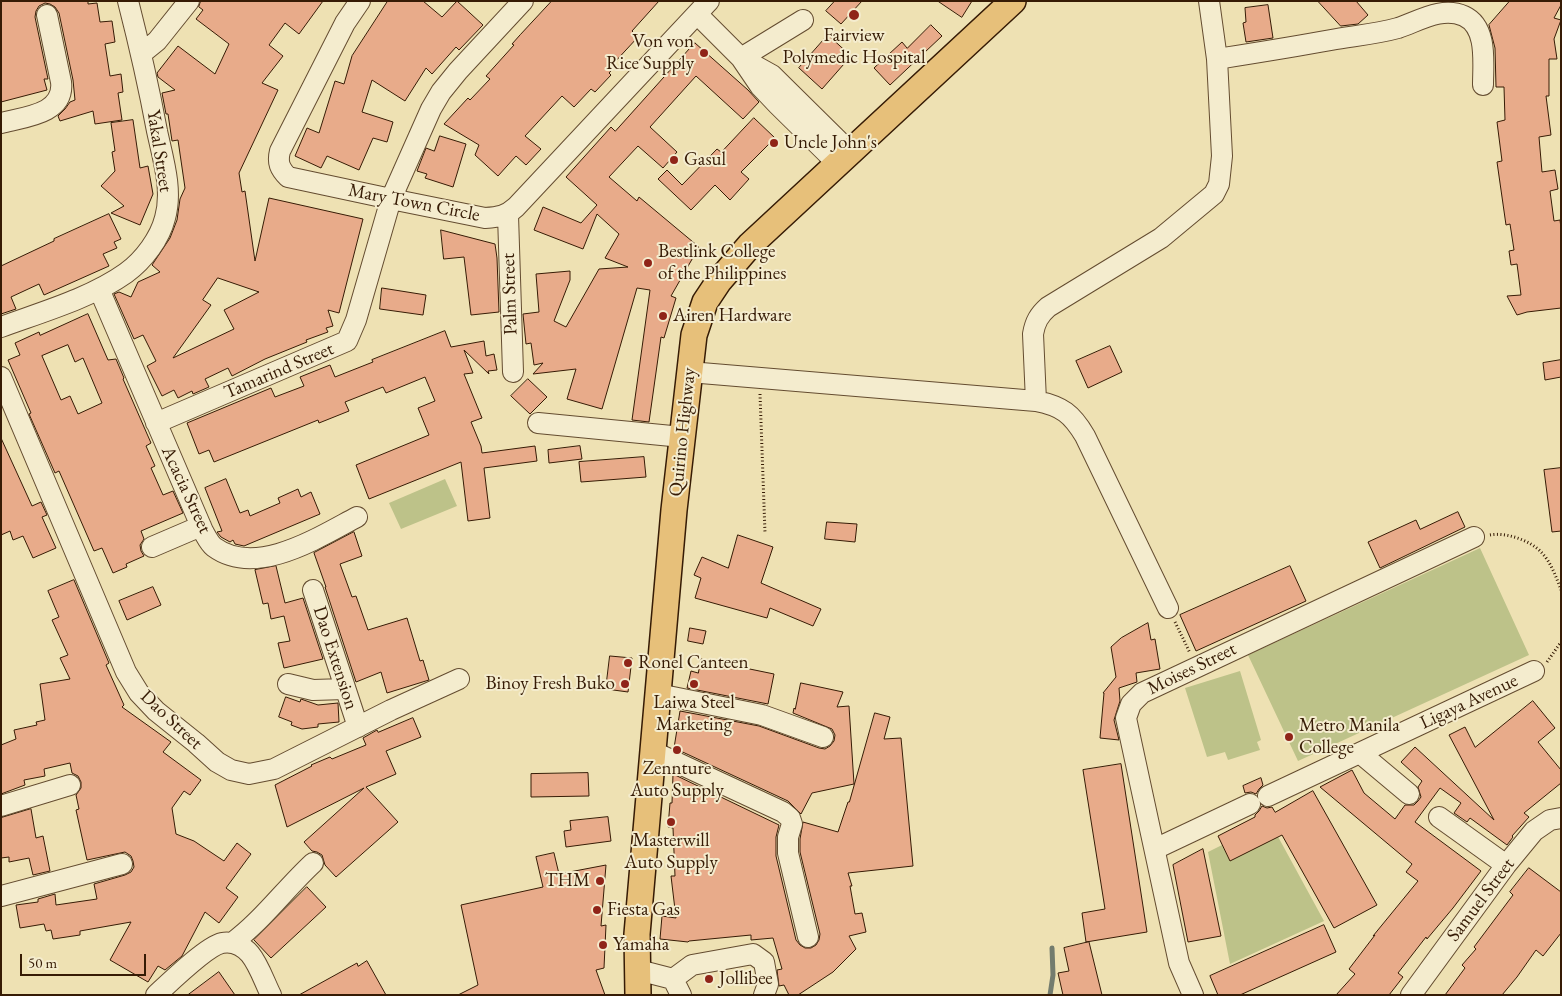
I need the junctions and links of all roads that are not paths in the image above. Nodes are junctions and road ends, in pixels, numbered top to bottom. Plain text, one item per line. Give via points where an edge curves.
1 (128, 1) edge
2 (189, 1) edge
3 (360, 1) edge
4 (522, 1) edge
5 (1013, 1) edge
6 (1209, 1) edge
7 (703, 8) edge
8 (47, 15) dead end
9 (803, 20) dead end
10 (141, 54) junction
11 (741, 58) junction
12 (1218, 59) junction
13 (1484, 85) dead end
14 (1, 123) edge
15 (845, 158) junction
16 (391, 199) junction
17 (508, 215) junction
18 (99, 289) junction
19 (1, 327) edge
20 (513, 372) dead end
21 (689, 372) junction
22 (1, 377) edge
23 (1036, 401) junction
24 (156, 423) junction
25 (538, 423) dead end
26 (682, 437) junction
27 (357, 517) dead end
28 (201, 526) junction
29 (1474, 537) road end
30 (152, 547) dead end
31 (313, 590) dead end
32 (1168, 608) road end
33 (1534, 671) road end
34 (459, 679) dead end
35 (288, 684) dead end
36 (345, 689) junction
37 (658, 694) junction
38 (358, 727) junction
39 (823, 737) dead end
40 (652, 751) junction
41 (1360, 753) junction
42 (70, 785) dead end
43 (1409, 794) dead end
44 (1, 806) edge
45 (1439, 817) dead end
46 (1561, 818) edge
47 (1155, 849) junction
48 (313, 863) dead end
49 (122, 864) dead end
50 (1506, 865) junction
51 (1, 896) edge
52 (808, 937) dead end
53 (232, 943) junction
54 (638, 970) junction
55 (677, 987) edge
56 (156, 995) edge
57 (271, 995) edge
58 (638, 995) edge
59 (764, 995) edge
60 (1193, 995) edge
61 (1411, 995) edge

1 - 10 street, Yakal Street
2 - 10 street via 157,41
3 - 16 street, Mary Town Circle via 345,23 278,159 280,169 288,176
4 - 16 street, Tamarind Street via 441,92
5 - 15 main road, Quirino Highway
6 - 12 street
7 - 11 street
7 - 17 street, Mary Town Circle
8 - 14 street via 61,82 60,98 48,110
9 - 11 street
10 - 18 street, Yakal Street via 168,189 166,217 145,255 127,272
11 - 15 street via 760,86
12 - 13 street via 1387,31 1450,12 1472,21 1478,30 1483,50
12 - 23 street via 1222,156 1219,184 1214,194 1161,238 1040,314 1033,334
15 - 21 main road, Quirino Highway via 750,245 718,281 705,302 694,335
16 - 17 street, Mary Town Circle via 485,218
16 - 24 street, Tamarind Street via 347,341
17 - 20 street, Palm Street
18 - 19 street, Yakal Street
18 - 24 street, Acacia Street
21 - 23 street
21 - 26 main road, Quirino Highway
22 - 38 street, Dao Street via 126,672 156,711 217,762 231,770 249,774 274,769
23 - 32 street via 1064,410 1077,422
24 - 28 street, Acacia Street
25 - 26 street
26 - 37 main road, Quirino Highway
27 - 28 street, Acacia Street via 308,543 273,556 252,558 230,555 212,546
28 - 30 street
29 - 47 street, Moises Street via 1142,692 1131,704 1126,718
31 - 36 street, Dao Extension
33 - 41 street, Ligaya Avenue
34 - 38 street, Dao Street
35 - 36 street via 313,690
36 - 38 street, Dao Extension
37 - 39 street via 762,715
37 - 40 main road, Quirino Highway
40 - 52 street via 790,818 788,853
40 - 54 main road, Quirino Highway via 637,934
41 - 43 street
41 - 47 street, Ligaya Avenue
42 - 44 street
45 - 50 street
46 - 50 street, Samuel Street via 1541,824
47 - 60 street, Moises Street via 1179,963
48 - 53 street
49 - 51 street
50 - 61 street, Samuel Street
53 - 56 street via 210,948
53 - 57 street via 248,952 255,961
54 - 55 street
54 - 58 main road, Quirino Highway
55 - 59 street via 692,965 753,954 764,962 768,984

